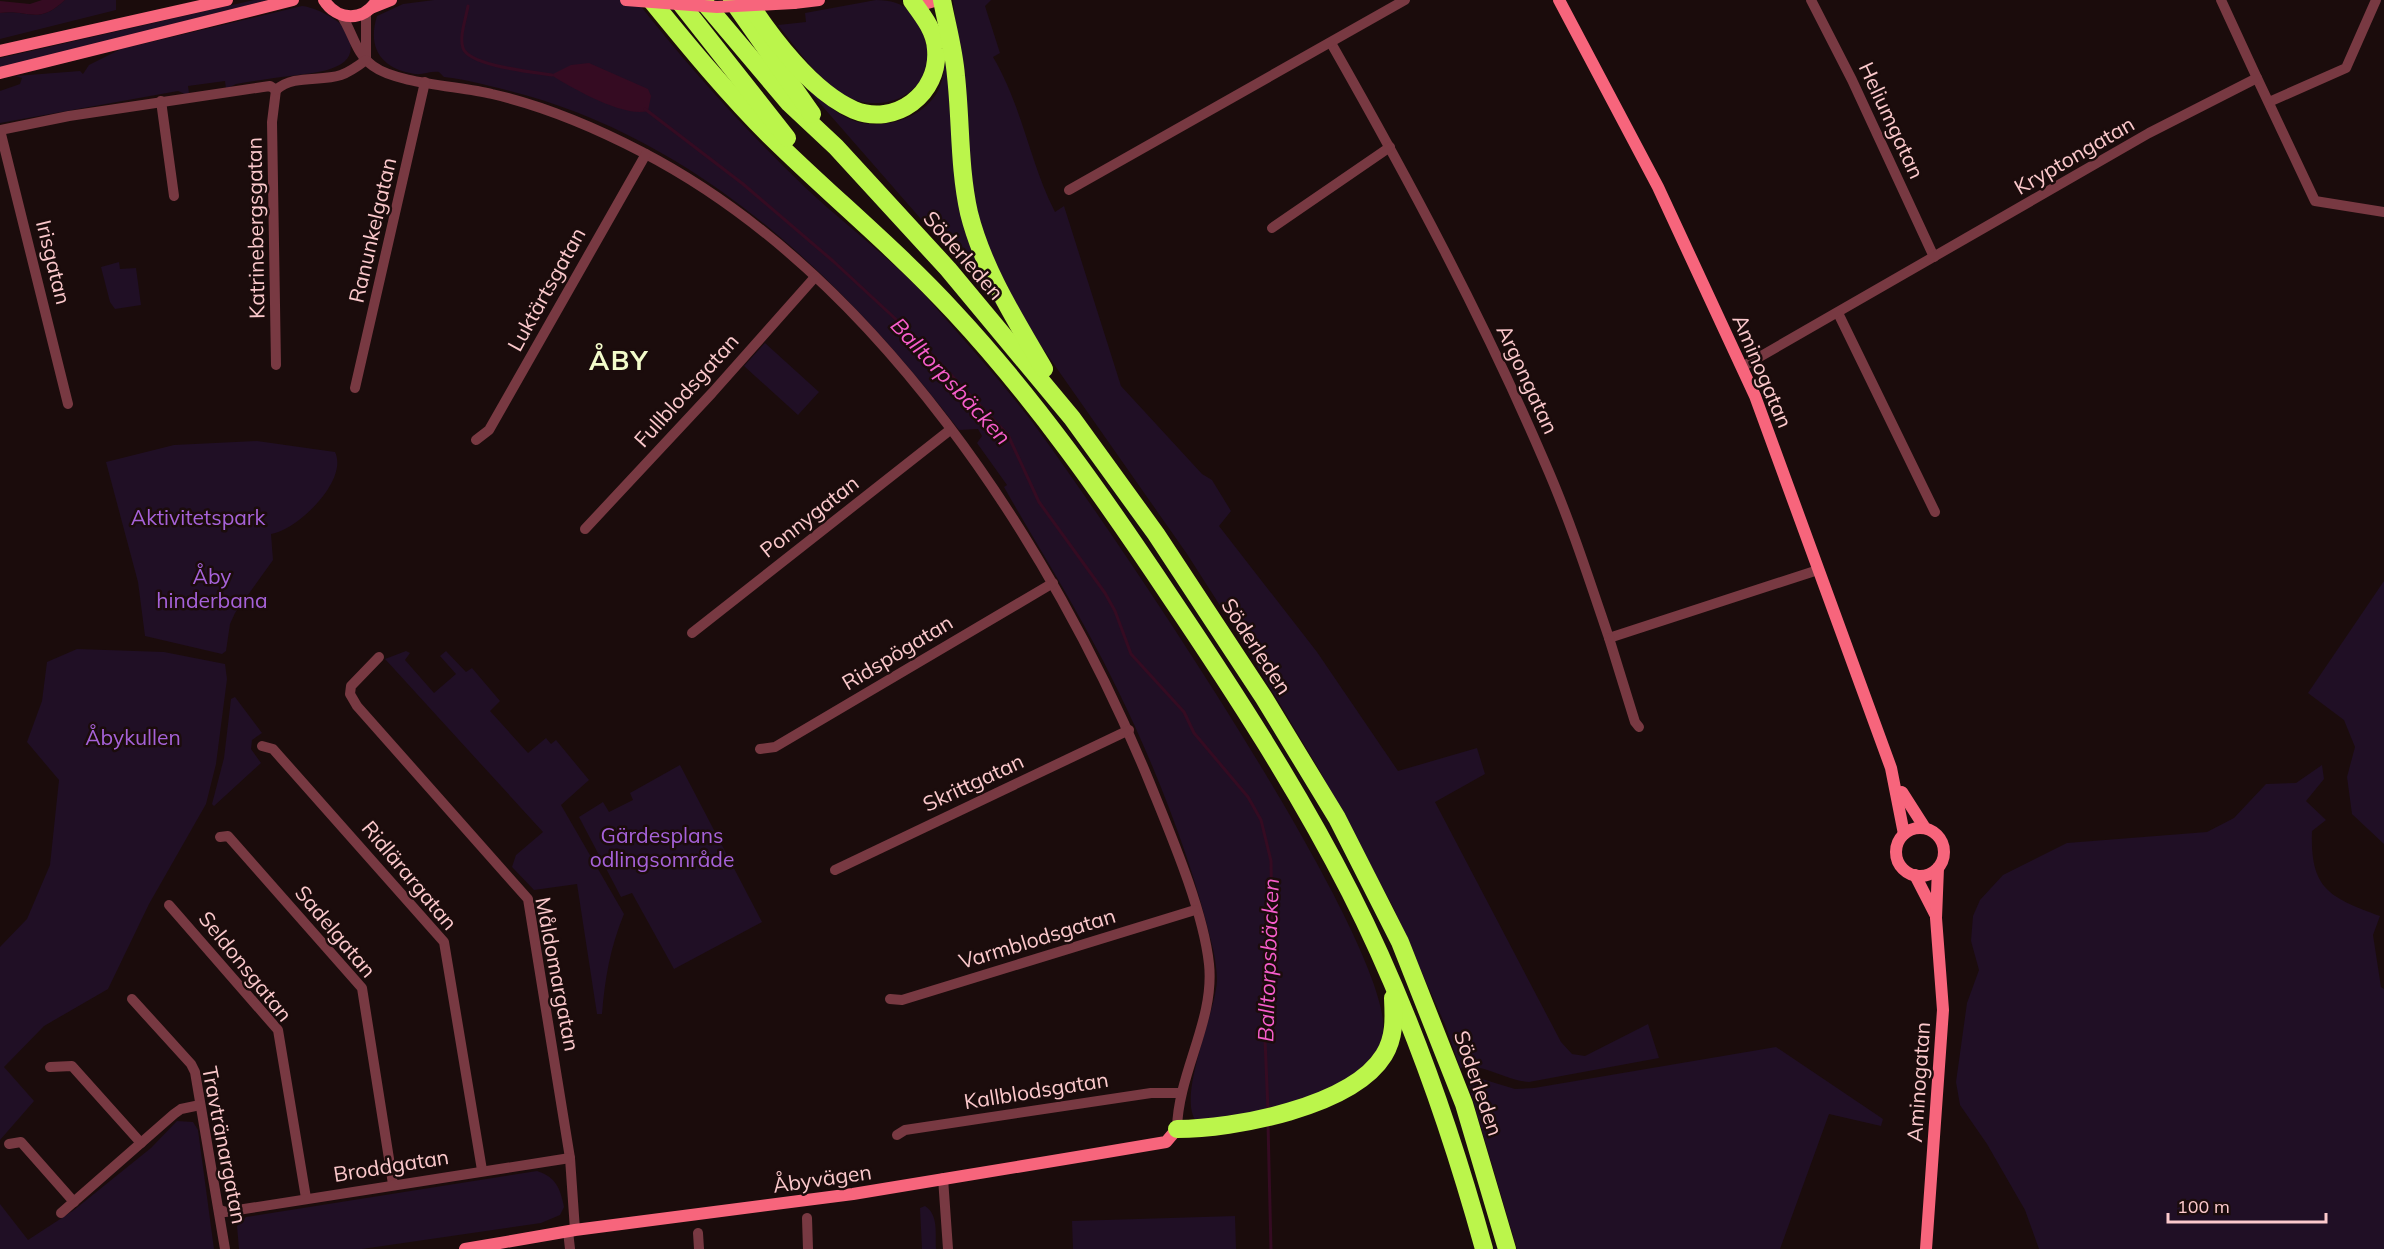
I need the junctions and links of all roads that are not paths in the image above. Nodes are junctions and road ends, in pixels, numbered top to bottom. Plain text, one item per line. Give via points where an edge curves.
1 (227, 0) edge
2 (293, 0) edge
3 (391, 0) edge
4 (626, 0) edge
5 (651, 0) edge
6 (678, 0) edge
7 (702, 0) edge
8 (732, 0) edge
9 (747, 0) edge
10 (819, 0) edge
11 (938, 0) edge
12 (942, 0) edge
13 (1406, 0) edge
14 (1559, 0) edge
15 (1811, 0) edge
16 (2221, 0) edge
17 (2376, 0) edge
18 (322, 1) edge
19 (798, 1) edge
20 (911, 1) edge
21 (371, 7) edge
22 (341, 15) junction
23 (1331, 43) junction
24 (0, 51) edge
25 (366, 60) junction
26 (0, 73) edge
27 (2257, 78) junction
28 (425, 81) junction
29 (276, 90) junction
30 (161, 101) junction
31 (2269, 102) junction
32 (0, 130) edge
33 (836, 147) junction
34 (1390, 147) junction
35 (646, 154) junction
36 (825, 187) junction
37 (1069, 190) dead end
38 (174, 196) dead end
39 (2384, 212) edge
40 (1272, 228) dead end
41 (1934, 257) junction
42 (815, 277) junction
43 (1838, 313) junction
44 (276, 365) dead end
45 (1742, 367) junction
46 (355, 388) dead end
47 (68, 404) dead end
48 (1072, 418) junction
49 (950, 430) junction
50 (476, 440) dead end
51 (1935, 512) dead end
52 (585, 529) dead end
53 (1818, 570) junction
54 (1053, 583) junction
55 (692, 633) dead end
56 (1609, 638) junction
57 (379, 657) dead end
58 (1639, 727) dead end
59 (1129, 730) junction
60 (262, 746) dead end
61 (760, 748) dead end
62 (1893, 775) junction
63 (1925, 828) junction
64 (1904, 834) junction
65 (220, 837) dead end
66 (1938, 868) junction
67 (835, 870) dead end
68 (1915, 875) junction
69 (170, 905) dead end
70 (1195, 910) junction
71 (1936, 918) junction
72 (1393, 984) junction
73 (132, 999) dead end
74 (890, 999) dead end
75 (50, 1066) dead end
76 (1181, 1094) junction
77 (200, 1105) junction
78 (1177, 1129) junction
79 (897, 1135) dead end
80 (141, 1143) junction
81 (9, 1144) dead end
82 (570, 1158) junction
83 (482, 1170) junction
84 (943, 1178) junction
85 (393, 1184) junction
86 (306, 1198) junction
87 (74, 1202) junction
88 (220, 1210) junction
89 (61, 1213) dead end
90 (807, 1218) dead end
91 (571, 1231) junction
92 (698, 1233) dead end
93 (225, 1249) edge
94 (465, 1249) edge
95 (570, 1249) edge
96 (699, 1249) edge
97 (808, 1249) edge
98 (948, 1249) edge
99 (1484, 1249) edge
100 (1507, 1249) edge
101 (1926, 1249) edge

1 - 24 street
2 - 26 street
3 - 21 street
4 - 19 street, bridge via 717,7
5 - 36 highway via 714,77
6 - 36 highway
7 - 33 highway via 789,103
8 - 33 highway
9 - 20 highway via 776,40 824,92 870,115 894,114 905,108 931,81 935,68 934,37
10 - 19 street
11 - 20 street via 924,4
12 - 48 highway via 956,74 970,214 1004,300
13 - 23 street
14 - 45 street, Aminogatan via 1659,187
15 - 41 street, Heliumgatan
16 - 27 street
17 - 31 street via 2346,68
18 - 22 street
21 - 22 street via 354,16
21 - 25 street
22 - 25 street
23 - 34 street, Argongatan
23 - 37 street
25 - 28 street via 391,75
25 - 29 street via 339,76 297,80
27 - 31 street
27 - 41 street, Kryptongatan via 2149,133
28 - 35 street via 528,104 597,129
28 - 46 street, Ranunkelgatan
29 - 30 street via 270,86
29 - 44 street, Katrinebergsgatan via 272,122
30 - 32 street
30 - 38 street
31 - 39 street via 2315,201
32 - 47 street, Irisgatan
33 - 48 highway, Söderleden via 948,269
34 - 40 street
34 - 56 street, Argongatan via 1473,307 1546,464
35 - 42 street via 755,225
35 - 50 street, Luktärtsgatan via 489,430
36 - 72 highway, Söderleden via 956,314 1028,399 1112,510 1235,695 1307,813 1350,891
41 - 43 street, Kryptongatan
42 - 49 street via 870,334
42 - 52 street, Fullblodsgatan
43 - 45 street, Kryptongatan
43 - 51 street
45 - 53 street, Aminogatan
48 - 100 highway, Söderleden via 1150,525 1264,698 1366,872 1442,1042 1477,1142
49 - 54 street via 992,484
49 - 55 street, Ponnygatan
53 - 56 street
53 - 62 street, Aminogatan
54 - 59 street
54 - 61 street, Ridspögatan via 775,747
56 - 58 street, Argongatan
57 - 82 street, Måldomargatan via 351,686 350,694 357,706 528,899
59 - 67 street, Skrittgatan
59 - 70 street via 1165,819
60 - 83 street, Ridlärargatan via 273,749 444,942
62 - 63 street, Aminogatan
62 - 64 street, Aminogatan
63 - 64 street
63 - 66 street, Aminogatan via 1942,842 1944,856
64 - 68 street, Aminogatan via 1897,855 1901,866
65 - 85 street, Sadelgatan via 228,836 362,988
66 - 68 street via 1930,874
66 - 71 street, Aminogatan
68 - 71 street, Aminogatan
69 - 86 street, Seldonsgatan via 278,1030
70 - 74 street, Varmblodsgatan via 902,1000
70 - 76 street via 1209,964 1209,986
71 - 101 street, Aminogatan via 1942,1010
72 - 78 highway via 1394,1025 1389,1044 1379,1062 1360,1079 1332,1095 1267,1118 1213,1128
72 - 99 highway, Söderleden via 1443,1111
73 - 77 street, Travtränargatan via 191,1064
75 - 80 street via 72,1066
76 - 78 street
76 - 79 street, Kallblodsgatan via 1151,1093 905,1130
77 - 80 street via 181,1109
77 - 88 street, Travtränargatan
78 - 84 street, Åbyvägen via 1174,1136 1162,1143
80 - 87 street
81 - 87 street via 21,1142
82 - 83 street, Broddgatan
82 - 91 street, Måldomargatan
83 - 85 street, Broddgatan
84 - 91 street, Åbyvägen via 789,1203
84 - 98 street
85 - 86 street, Broddgatan
86 - 88 street, Broddgatan
87 - 89 street
88 - 93 street, Travtränargatan
90 - 97 street
91 - 94 street, Åbyvägen
91 - 95 street, Måldomargatan
92 - 96 street

